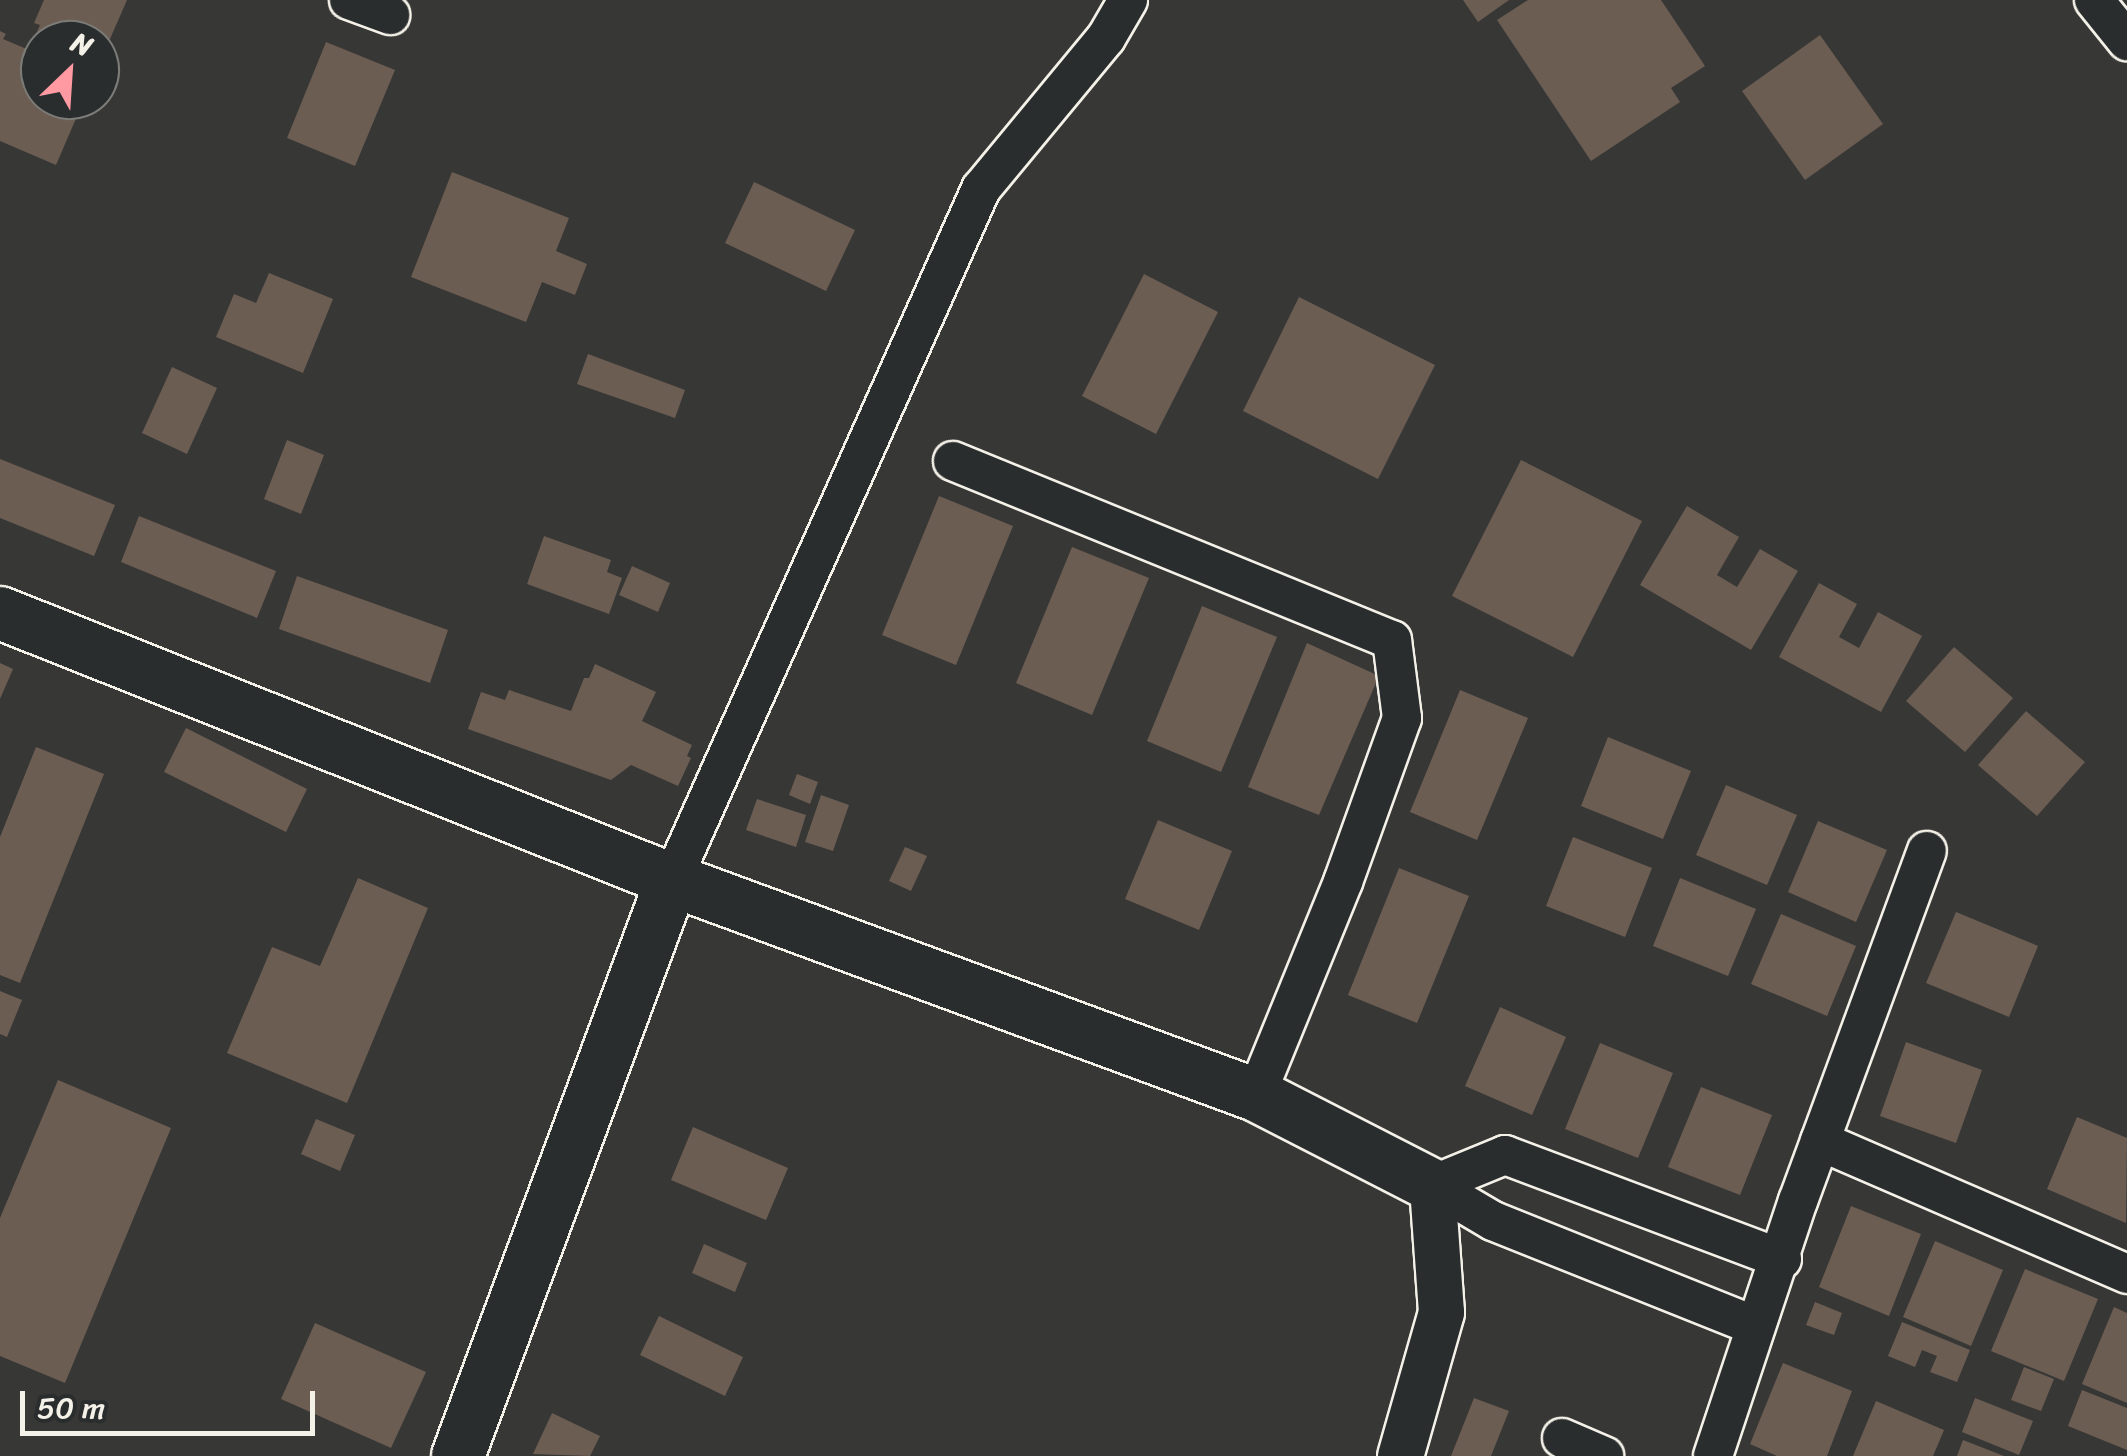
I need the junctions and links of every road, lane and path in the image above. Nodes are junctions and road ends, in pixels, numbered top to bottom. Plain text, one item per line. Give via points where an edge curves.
1 (349, 0) edge
2 (1128, 0) edge
3 (2094, 0) edge
4 (390, 15) dead end
5 (2127, 40) edge
6 (952, 461) dead end
7 (0, 613) edge
8 (1927, 851) dead end
9 (672, 880) junction
10 (1256, 1095) junction
11 (1820, 1141) junction
12 (1432, 1185) junction
13 (1782, 1259) junction
14 (2127, 1274) edge
15 (1756, 1326) junction
16 (1562, 1438) dead end
17 (458, 1456) edge
18 (1400, 1456) edge
19 (1604, 1456) edge
20 (1713, 1456) edge

1 - 4 street
2 - 9 street via 1106,38 982,189
3 - 5 street
6 - 10 street via 1392,640 1402,718
7 - 9 main road
8 - 11 street
9 - 10 main road
9 - 17 main road
10 - 12 main road
11 - 13 street
11 - 14 street
12 - 13 street via 1505,1154
12 - 15 street via 1493,1221
12 - 18 street via 1440,1312
13 - 15 street
15 - 20 street
16 - 19 street

